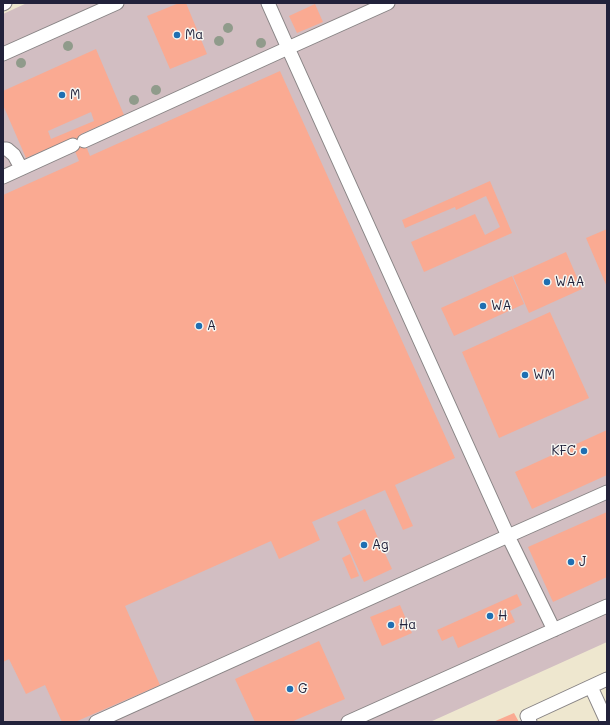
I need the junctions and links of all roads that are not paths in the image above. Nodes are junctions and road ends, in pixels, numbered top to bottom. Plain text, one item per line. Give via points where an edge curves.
1 (117, 3) edge
2 (268, 3) edge
3 (388, 3) edge
4 (288, 48) junction
5 (3, 54) edge
6 (3, 149) edge
7 (21, 168) junction
8 (3, 177) edge
9 (607, 492) edge
10 (508, 536) junction
11 (607, 606) edge
12 (554, 630) junction
13 (607, 680) edge
14 (591, 687) junction
15 (96, 722) edge
16 (348, 722) edge
17 (530, 722) edge
18 (606, 722) edge

1 - 5 lane
2 - 4 lane
3 - 4 lane
4 - 7 lane
4 - 10 lane
6 - 7 lane via 14,155
7 - 8 lane
9 - 10 lane
10 - 12 lane
10 - 15 lane
11 - 12 lane
12 - 16 lane
13 - 14 lane
14 - 17 lane via 527,716
14 - 18 lane

